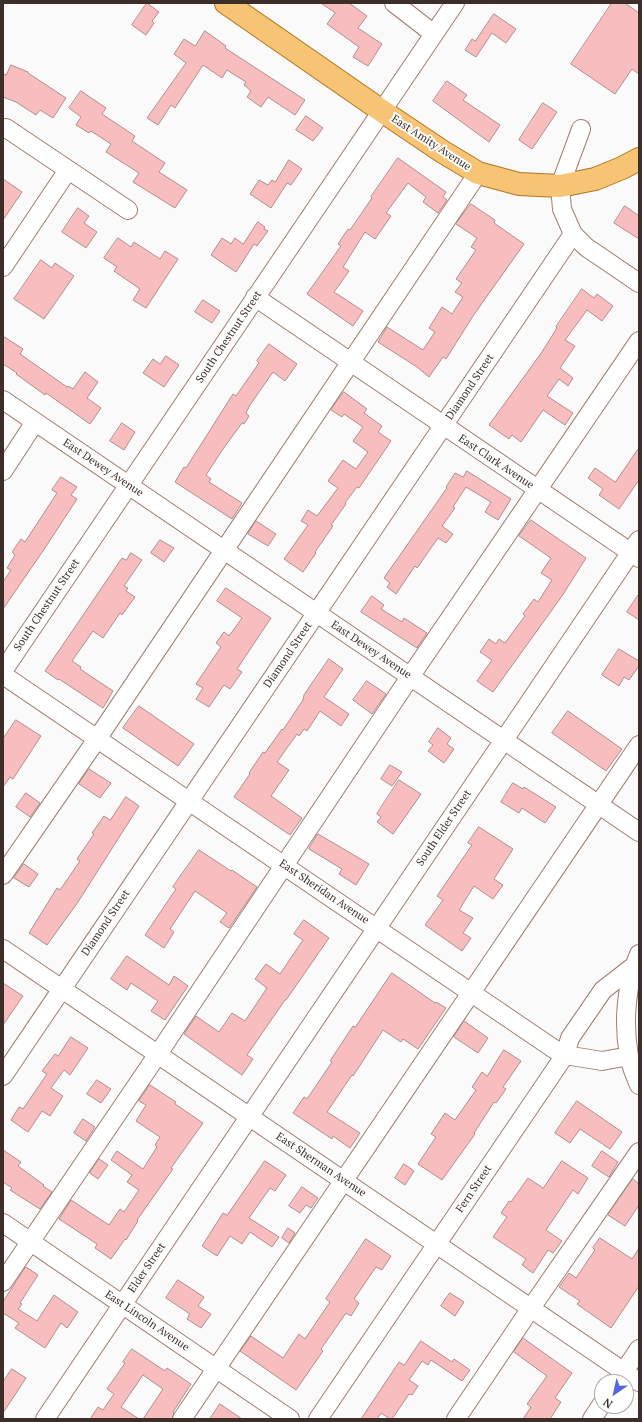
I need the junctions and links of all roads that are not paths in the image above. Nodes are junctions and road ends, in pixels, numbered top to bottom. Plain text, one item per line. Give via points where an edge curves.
1 (226, 3) edge
2 (394, 3) edge
3 (455, 3) edge
4 (434, 34) junction
5 (382, 111) junction
6 (6, 128) dead end
7 (582, 129) dead end
8 (639, 159) edge
9 (68, 170) junction
10 (478, 173) junction
11 (560, 186) junction
12 (128, 210) dead end
13 (573, 234) junction
14 (3, 267) edge
15 (639, 283) edge
16 (255, 297) junction
17 (639, 341) edge
18 (350, 362) junction
19 (3, 400) edge
20 (36, 422) junction
21 (444, 426) junction
22 (3, 471) edge
23 (128, 485) junction
24 (538, 490) junction
25 (223, 550) junction
26 (636, 550) edge
27 (316, 613) junction
28 (3, 671) edge
29 (3, 675) edge
30 (410, 677) junction
31 (97, 739) junction
32 (503, 740) junction
33 (639, 745) edge
34 (189, 801) junction
35 (598, 805) junction
36 (639, 832) edge
37 (283, 865) junction
38 (3, 875) edge
39 (377, 928) junction
40 (3, 949) edge
41 (636, 960) edge
42 (62, 989) junction
43 (471, 993) junction
44 (158, 1054) junction
45 (565, 1055) junction
46 (629, 1056) junction
47 (3, 1076) edge
48 (639, 1085) edge
49 (249, 1116) junction
50 (639, 1152) edge
51 (344, 1181) junction
52 (3, 1223) edge
53 (30, 1242) junction
54 (437, 1244) junction
55 (3, 1282) edge
56 (122, 1305) junction
57 (531, 1308) junction
58 (639, 1349) edge
59 (216, 1369) junction
60 (616, 1374) edge
61 (622, 1374) edge
62 (45, 1419) edge
63 (182, 1419) edge
64 (290, 1419) edge
65 (318, 1419) edge
66 (456, 1419) edge

1 - 5 main road, East Amity Avenue
2 - 4 street
3 - 4 street, South Chestnut Street
4 - 5 street, South Chestnut Street
5 - 10 main road, East Amity Avenue
5 - 16 street, South Chestnut Street
6 - 9 street
7 - 11 street
8 - 11 main road via 595,179
9 - 12 street
9 - 14 street
10 - 11 main road, East Amity Avenue via 519,184
10 - 18 street
11 - 13 street via 562,209
13 - 15 street via 586,247
13 - 21 street, Diamond Street
16 - 18 street, East Clark Avenue
16 - 23 street, South Chestnut Street
17 - 24 street
18 - 21 street, East Clark Avenue
18 - 25 street
19 - 20 street, East Dewey Avenue
20 - 22 street
20 - 23 street, East Dewey Avenue
21 - 24 street, East Clark Avenue
21 - 27 street, Diamond Street
23 - 25 street, East Dewey Avenue
23 - 28 street, South Chestnut Street
24 - 26 street, East Clark Avenue
24 - 30 street
25 - 27 street, East Dewey Avenue
25 - 31 street
26 - 32 street, South Elder Street
27 - 30 street, East Dewey Avenue
27 - 34 street, Diamond Street
29 - 31 street, East Sheridan Avenue
30 - 32 street, East Dewey Avenue
30 - 37 street
31 - 34 street, East Sheridan Avenue
31 - 38 street
32 - 35 street, East Dewey Avenue
32 - 39 street, South Elder Street
33 - 35 street
34 - 37 street, East Sheridan Avenue
34 - 42 street, Diamond Street
35 - 36 street, East Dewey Avenue
35 - 43 street
37 - 39 street, East Sheridan Avenue
37 - 44 street
39 - 43 street, East Sheridan Avenue
39 - 49 street, South Elder Street
40 - 42 street, East Sherman Avenue
41 - 45 street, Fern Street via 603,990 570,1038
41 - 46 street, Fern Street via 625,1015
42 - 44 street, East Sherman Avenue
42 - 47 street, Diamond Street
43 - 45 street, East Sheridan Avenue
43 - 51 street
44 - 49 street, East Sherman Avenue
44 - 53 street
45 - 46 street, East Sheridan Avenue via 602,1061
45 - 54 street, Fern Street
46 - 48 street
49 - 51 street, East Sherman Avenue
49 - 56 street, Elder Street
50 - 57 street
51 - 54 street, East Sherman Avenue
51 - 59 street
52 - 53 street, East Lincoln Avenue
53 - 55 street
53 - 56 street, East Lincoln Avenue
54 - 57 street, East Sherman Avenue
54 - 65 street, Fern Street
56 - 59 street, East Lincoln Avenue
56 - 62 street, Elder Street
57 - 60 street, East Sherman Avenue
57 - 66 street
58 - 61 street
59 - 63 street
59 - 64 street, East Lincoln Avenue

